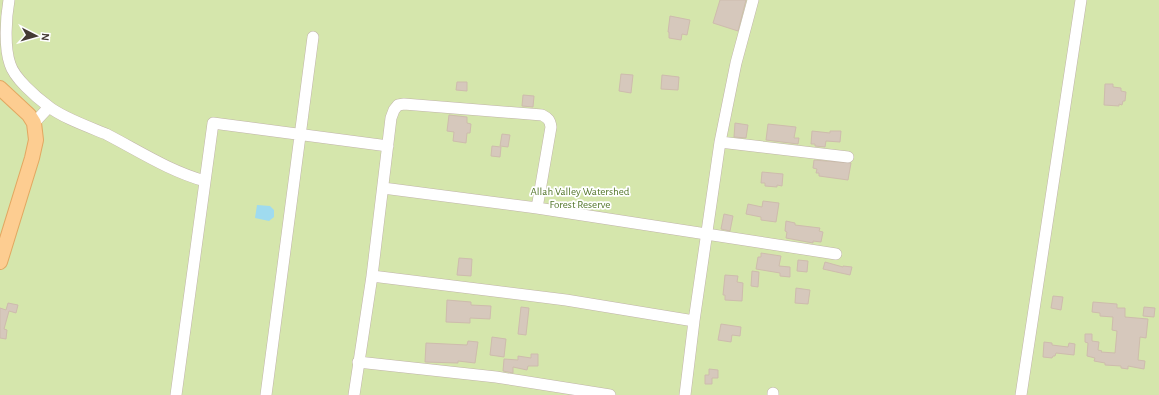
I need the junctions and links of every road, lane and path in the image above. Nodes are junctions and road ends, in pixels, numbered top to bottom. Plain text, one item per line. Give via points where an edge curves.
1 (8, 0) edge
2 (753, 0) edge
3 (1081, 0) edge
4 (313, 37) dead end
5 (0, 88) edge
6 (49, 107) junction
7 (34, 123) junction
8 (301, 134) junction
9 (720, 142) junction
10 (388, 146) junction
11 (848, 157) dead end
12 (205, 181) junction
13 (384, 188) junction
14 (537, 208) junction
15 (707, 234) junction
16 (836, 254) dead end
17 (0, 262) edge
18 (372, 276) junction
19 (694, 321) junction
20 (358, 362) junction
21 (176, 395) edge
22 (266, 395) edge
23 (354, 395) edge
24 (610, 395) edge
25 (685, 395) edge
26 (1021, 395) edge

1 - 6 street via 6,27 10,64 23,83
2 - 9 street via 736,63
3 - 26 street
4 - 8 street
5 - 7 main road
6 - 7 street
6 - 12 street via 175,171
7 - 17 main road via 34,149
8 - 10 street
8 - 12 street via 213,123
8 - 22 street
9 - 11 street
9 - 15 street
10 - 13 street
10 - 14 street via 392,118 398,105 547,117 551,127
12 - 21 street
13 - 14 street
13 - 18 street
14 - 15 street
15 - 16 street
15 - 19 street
18 - 19 street via 566,300
18 - 20 street
19 - 25 street
20 - 23 street
20 - 24 street via 496,377

